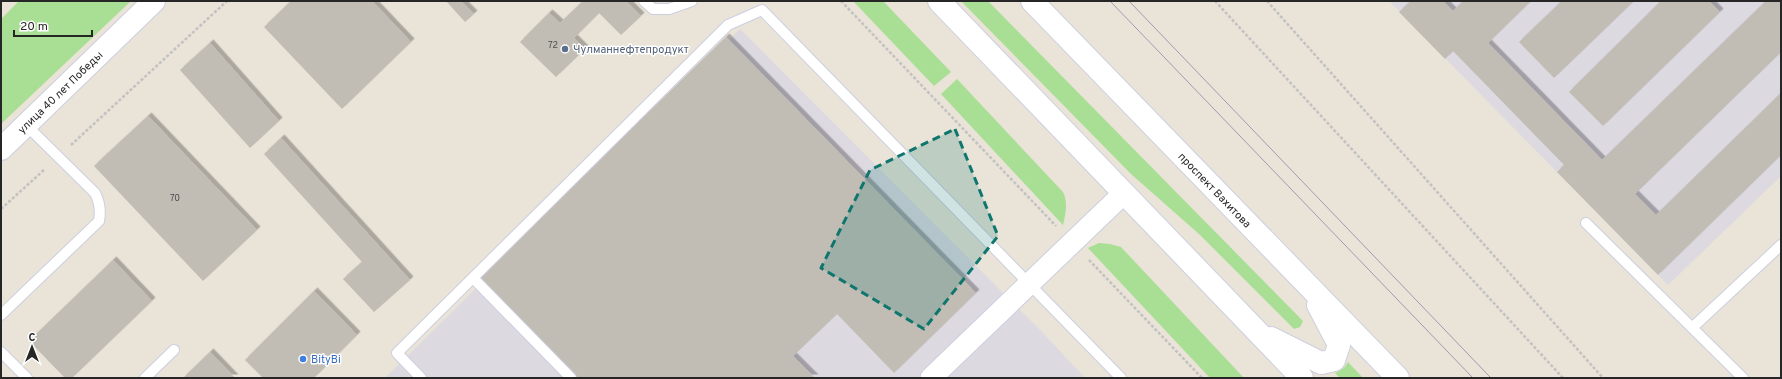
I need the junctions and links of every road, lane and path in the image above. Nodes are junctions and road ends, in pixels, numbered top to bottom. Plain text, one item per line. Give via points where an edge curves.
1 (154, 1) edge
2 (227, 1) edge
3 (644, 1) edge
4 (692, 1) edge
5 (841, 1) edge
6 (939, 1) edge
7 (1032, 1) edge
8 (1215, 1) edge
9 (1268, 1) edge
10 (26, 125) junction
11 (1, 149) edge
12 (59, 156) junction
13 (1124, 193) junction
14 (1, 209) edge
15 (1586, 223) dead end
16 (1073, 243) junction
17 (1781, 245) edge
18 (473, 278) junction
19 (1028, 283) junction
20 (1308, 285) junction
21 (1, 315) edge
22 (1693, 327) junction
23 (1256, 330) junction
24 (174, 350) dead end
25 (1, 352) edge
26 (26, 378) edge
27 (146, 378) edge
28 (422, 378) edge
29 (571, 378) edge
30 (931, 378) edge
31 (1121, 378) edge
32 (1202, 378) edge
33 (1302, 378) edge
34 (1398, 378) edge
35 (1563, 378) edge
36 (1603, 378) edge
37 (1743, 378) edge

1 - 10 main road, улица 40 лет Победы
2 - 12 path
3 - 4 lane via 652,9 669,9
5 - 16 path
6 - 13 main road
7 - 20 main road, проспект Вахитова
8 - 35 path
9 - 36 path
10 - 11 main road, улица 40 лет Победы
10 - 12 lane
12 - 14 path
12 - 21 lane via 95,193 99,201 99,221
13 - 16 street
13 - 23 main road
15 - 22 lane
16 - 19 street
16 - 32 path
17 - 22 lane
18 - 19 lane via 728,25 762,10
18 - 28 lane via 398,353
18 - 29 lane
19 - 30 street
19 - 31 lane
20 - 23 main road via 1339,345 1334,360 1321,364
20 - 34 main road, проспект Вахитова
22 - 37 lane
23 - 33 main road
24 - 27 lane
25 - 26 lane

